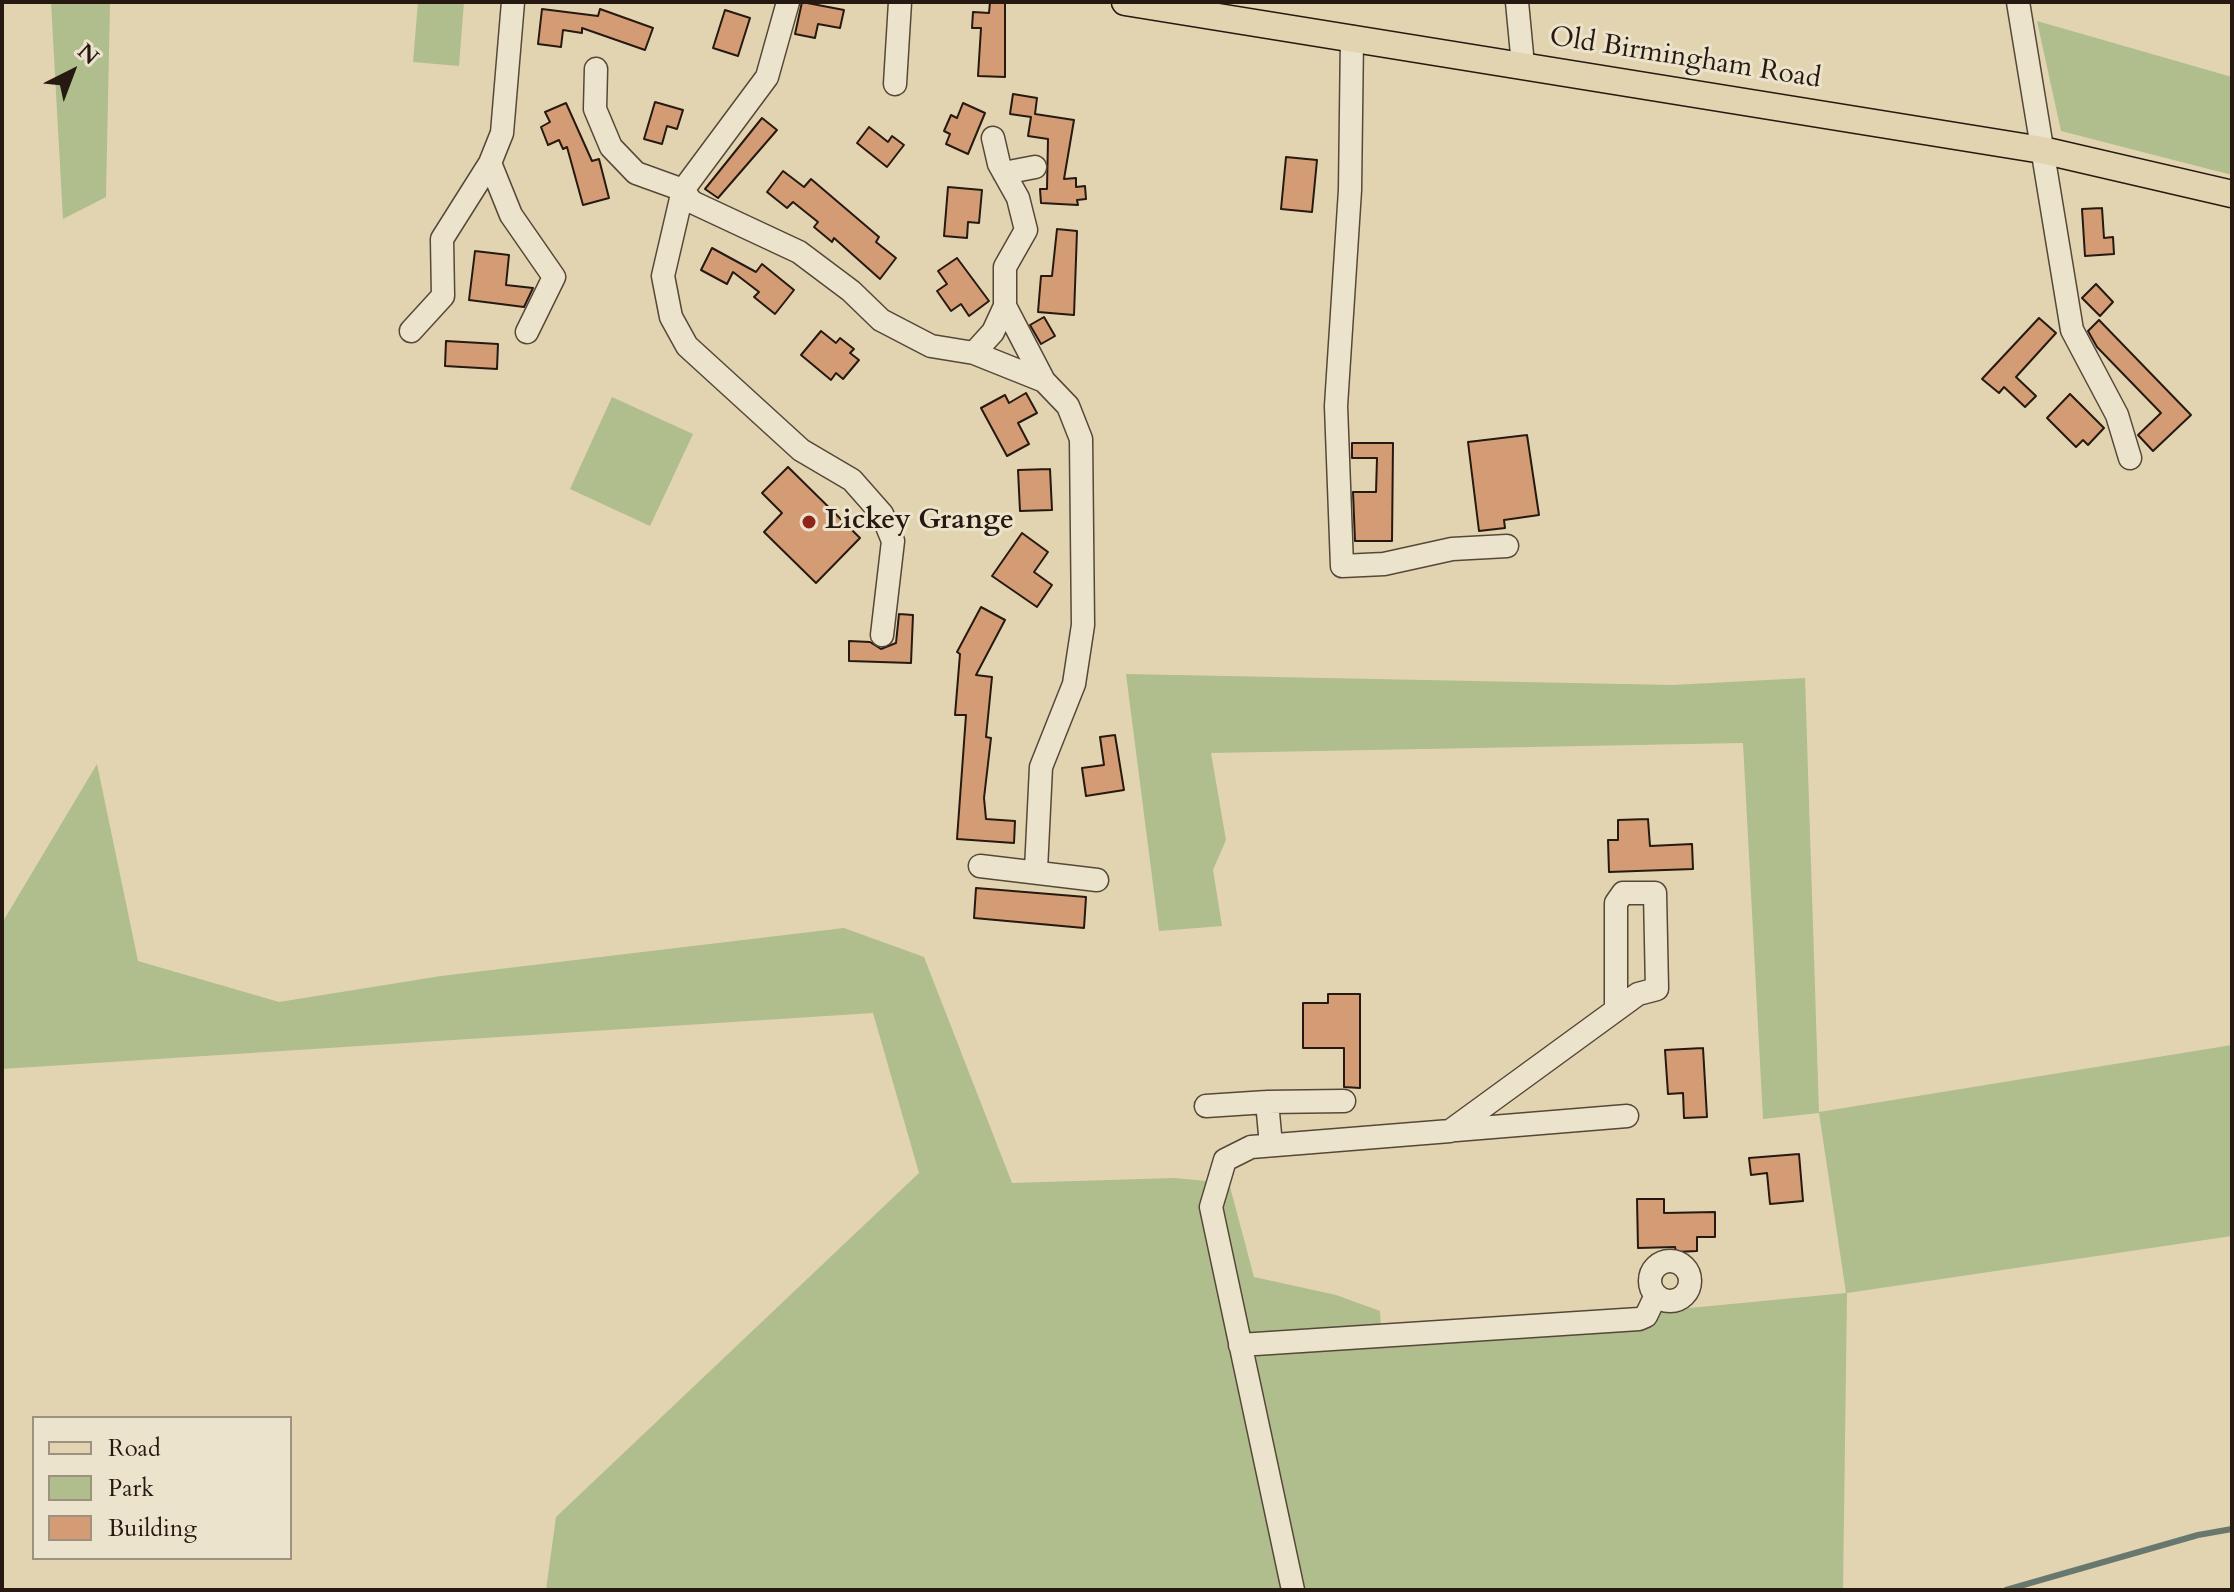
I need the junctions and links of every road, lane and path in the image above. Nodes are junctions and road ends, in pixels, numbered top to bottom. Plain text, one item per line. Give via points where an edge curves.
1 (513, 2) edge
2 (788, 2) edge
3 (900, 2) edge
4 (1125, 2) edge
5 (1517, 2) edge
6 (2018, 2) edge
7 (1352, 37) junction
8 (1523, 65) junction
9 (596, 69) dead end
10 (895, 84) dead end
11 (993, 138) dead end
12 (2042, 150) junction
13 (490, 163) junction
14 (1035, 167) dead end
15 (1004, 173) junction
16 (683, 190) junction
17 (2232, 194) edge
18 (1005, 306) junction
19 (411, 331) dead end
20 (527, 332) dead end
21 (974, 353) junction
22 (1044, 381) junction
23 (2130, 458) dead end
24 (1507, 546) dead end
25 (882, 635) dead end
26 (980, 866) dead end
27 (1036, 870) junction
28 (1097, 880) dead end
29 (1616, 1010) junction
30 (1344, 1101) dead end
31 (1267, 1102) junction
32 (1206, 1106) dead end
33 (1627, 1116) dead end
34 (1450, 1131) junction
35 (1271, 1145) junction
36 (1656, 1295) dead end
37 (1240, 1345) junction
38 (1293, 1590) edge

1 - 13 street via 502,133
2 - 16 street via 767,77
3 - 10 street
4 - 7 main road, Old Birmingham Road
5 - 8 street
6 - 12 street
7 - 8 main road, Old Birmingham Road
7 - 24 street via 1350,190 1336,406 1342,566
8 - 12 main road, Old Birmingham Road
9 - 16 street via 595,109 611,147 636,173
11 - 15 street
12 - 17 main road, Old Birmingham Road
12 - 23 street via 2072,330 2117,415
13 - 19 street via 442,239 443,296
13 - 20 street via 511,215 554,277
14 - 15 street
15 - 18 street via 1018,198 1026,230 1005,267
16 - 21 street via 692,202 799,252 881,320 931,346
16 - 25 street via 663,276 671,317 687,346 707,365 801,450 852,480 882,514 893,541
18 - 21 street via 993,332
18 - 22 street
21 - 22 street
22 - 27 street via 1068,406 1081,439 1083,625 1074,684 1041,767
26 - 27 street
27 - 28 street
29 - 29 street via 1638,994 1657,989 1655,893 1623,893 1616,903
29 - 34 street
30 - 31 street
31 - 32 street
31 - 35 street
33 - 34 street
34 - 35 street
35 - 37 street via 1251,1147 1225,1160 1211,1207
36 - 37 street via 1639,1319
37 - 38 street

